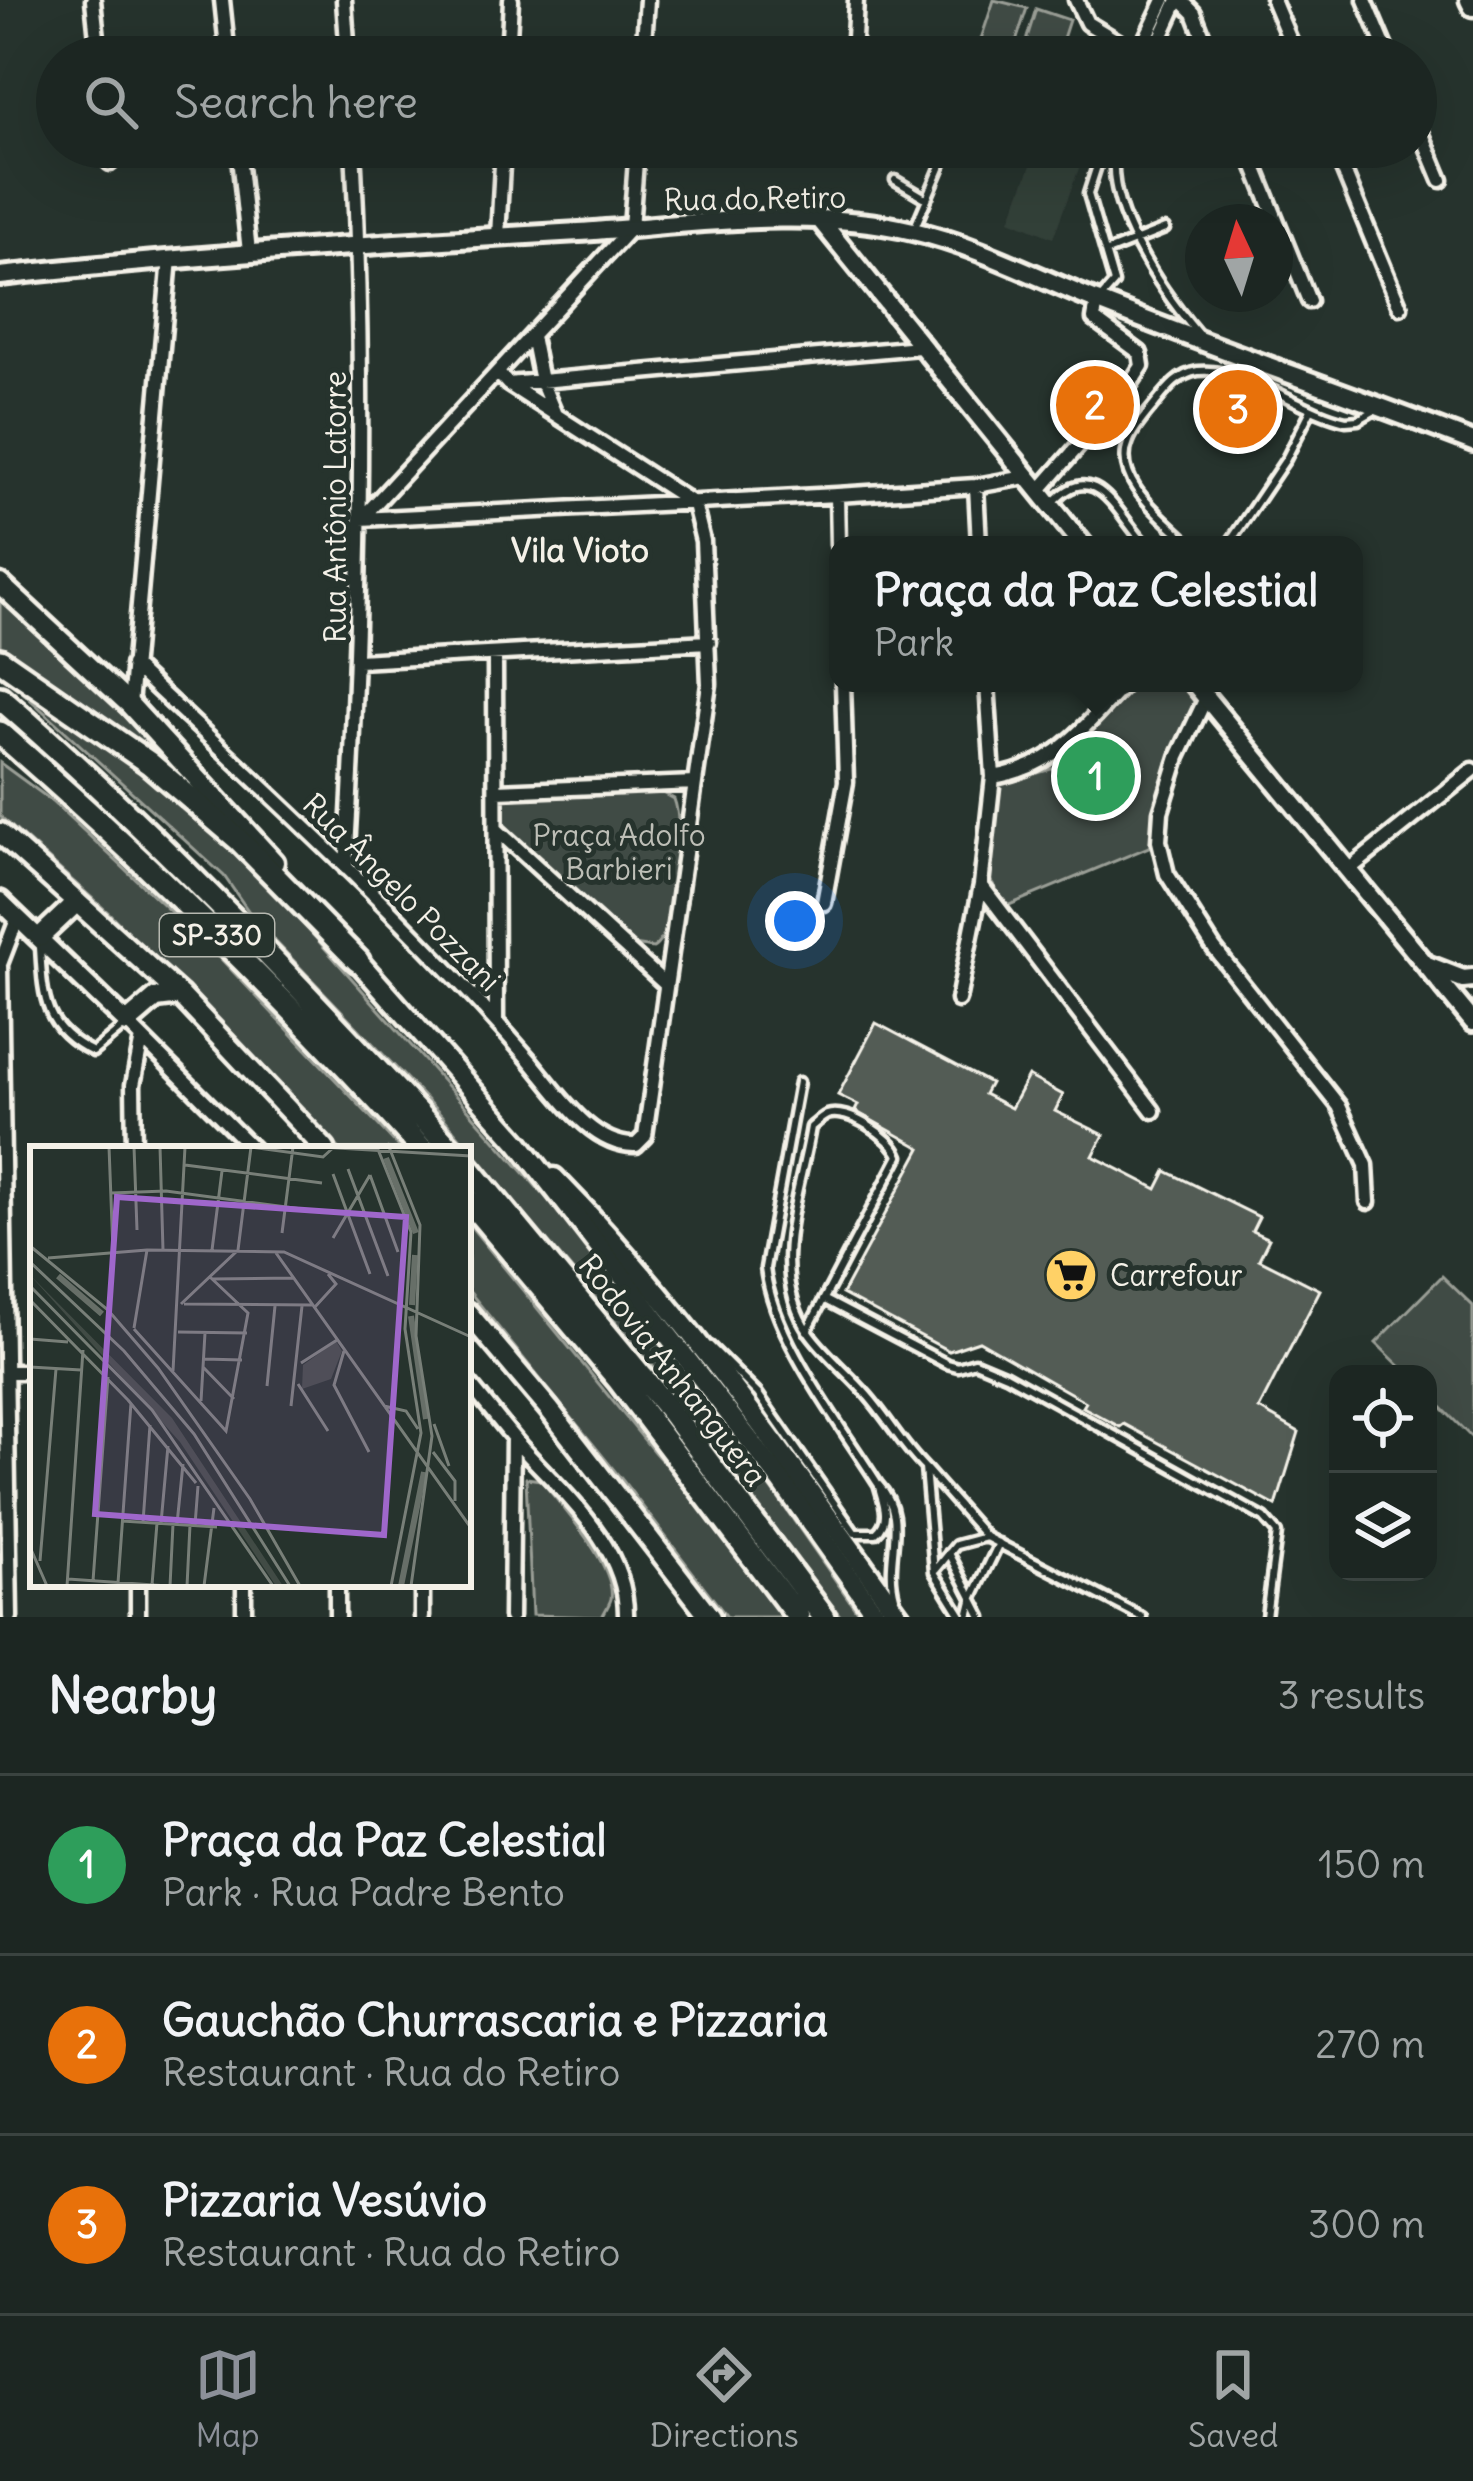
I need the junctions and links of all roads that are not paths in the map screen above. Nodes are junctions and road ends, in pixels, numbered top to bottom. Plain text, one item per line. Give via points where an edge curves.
1 (93, 0) edge
2 (222, 0) edge
3 (344, 0) edge
4 (511, 0) edge
5 (647, 0) edge
6 (856, 0) edge
7 (1076, 0) edge
8 (1164, 0) edge
9 (1179, 0) edge
10 (1273, 0) edge
11 (1366, 0) edge
12 (97, 36) edge
13 (226, 36) edge
14 (347, 36) edge
15 (509, 36) edge
16 (644, 36) edge
17 (855, 36) edge
18 (1109, 36) edge
19 (1150, 36) edge
20 (1155, 36) edge
21 (1203, 36) edge
22 (1288, 36) edge
23 (1381, 36) edge
24 (240, 168) edge
25 (354, 168) edge
26 (502, 168) edge
27 (636, 168) edge
28 (940, 168) edge
29 (1096, 168) edge
30 (1113, 168) edge
31 (1255, 168) edge
32 (1343, 168) edge
33 (1436, 168) edge
34 (1441, 180) dead end
35 (895, 181) dead end
36 (927, 200) junction
37 (820, 220) junction
38 (632, 228) junction
39 (1165, 229) dead end
40 (914, 231) junction
41 (498, 236) junction
42 (1138, 241) junction
43 (358, 245) junction
44 (249, 252) junction
45 (1107, 252) junction
46 (170, 258) junction
47 (0, 276) edge
48 (1097, 302) junction
49 (1309, 302) dead end
50 (1400, 307) dead end
51 (532, 336) junction
52 (1204, 341) junction
53 (919, 347) junction
54 (497, 373) junction
55 (541, 381) junction
56 (508, 384) junction
57 (1381, 406) junction
58 (1311, 410) junction
59 (554, 413) junction
60 (1473, 442) edge
61 (976, 486) junction
62 (1038, 491) junction
63 (837, 495) junction
64 (694, 504) junction
65 (361, 519) junction
66 (838, 536) edge
67 (979, 536) edge
68 (1076, 536) edge
69 (1138, 536) edge
70 (1182, 536) edge
71 (1234, 536) edge
72 (0, 584) edge
73 (709, 642) junction
74 (495, 656) junction
75 (0, 660) edge
76 (358, 661) junction
77 (132, 665) junction
78 (843, 692) edge
79 (987, 692) edge
80 (1117, 692) edge
81 (1199, 692) edge
82 (1202, 692) edge
83 (0, 698) edge
84 (130, 705) junction
85 (0, 734) edge
86 (1473, 770) edge
87 (992, 776) junction
88 (695, 783) junction
89 (497, 791) junction
90 (497, 830) junction
91 (0, 832) edge
92 (346, 868) junction
93 (1347, 871) junction
94 (981, 885) junction
95 (0, 901) edge
96 (77, 902) junction
97 (824, 903) dead end
98 (18, 917) junction
99 (40, 938) junction
100 (358, 962) junction
101 (1421, 962) junction
102 (1473, 978) edge
103 (664, 983) junction
104 (180, 995) junction
105 (958, 1000) dead end
106 (496, 1021) junction
107 (1473, 1022) edge
108 (127, 1023) junction
109 (142, 1038) junction
110 (799, 1082) dead end
111 (1153, 1111) dead end
112 (810, 1132) junction
113 (790, 1140) junction
114 (519, 1143) junction
115 (134, 1146) edge
116 (248, 1146) edge
117 (322, 1146) edge
118 (419, 1146) edge
119 (448, 1146) edge
120 (471, 1171) edge
121 (1368, 1202) dead end
122 (471, 1204) edge
123 (825, 1300) junction
124 (676, 1316) junction
125 (471, 1317) edge
126 (807, 1330) junction
127 (9, 1372) junction
128 (30, 1372) edge
129 (471, 1386) edge
130 (513, 1437) junction
131 (4, 1457) edge
132 (926, 1468) junction
133 (878, 1484) junction
134 (986, 1537) junction
135 (998, 1543) junction
136 (949, 1553) junction
137 (934, 1572) junction
138 (973, 1597) junction
139 (626, 1614) edge
140 (10, 1617) edge
141 (511, 1617) edge
142 (710, 1617) edge
143 (798, 1617) edge
144 (824, 1617) edge
145 (878, 1617) edge
146 (902, 1617) edge
147 (965, 1617) edge
148 (982, 1617) edge
149 (1142, 1617) edge
150 (1266, 1617) edge

1 - 12 street
2 - 13 street
3 - 14 street
4 - 15 street
5 - 16 street
6 - 17 street
7 - 18 street via 1088,23
8 - 19 street
9 - 20 street
9 - 21 street
10 - 22 street
11 - 23 street
24 - 44 street
25 - 43 street, Rua Antônio Latorre
26 - 41 street
27 - 38 street
28 - 36 lane
29 - 45 lane via 1088,194
30 - 42 lane
31 - 49 street
32 - 50 street
33 - 34 street
35 - 36 lane
36 - 40 lane
37 - 38 main road, Rua do Retiro
37 - 40 main road, Rua do Retiro
37 - 53 main road
38 - 41 main road, Rua do Retiro
38 - 51 street
39 - 42 lane
40 - 48 main road, Rua do Retiro
41 - 43 main road, Rua do Retiro
42 - 45 lane
42 - 52 lane via 1162,289
43 - 44 main road, Rua do Retiro
43 - 65 street, Rua Antônio Latorre
44 - 46 main road, Rua do Retiro
45 - 48 lane via 1114,283
46 - 47 main road, Rua do Retiro
46 - 77 street
48 - 52 main road, Rua do Retiro
48 - 62 street via 1094,319 1139,353 1142,366
51 - 54 street
51 - 55 street
52 - 57 main road, Rua do Retiro
53 - 55 street
53 - 62 main road
54 - 56 street
54 - 65 street
55 - 56 street
55 - 59 street
56 - 59 street
57 - 58 lane via 1346,421
57 - 60 main road, Rua do Retiro
58 - 70 lane via 1238,379 1201,371 1180,377 1129,440 1125,457 1137,489
58 - 71 lane
59 - 64 street
61 - 62 street
61 - 63 street
61 - 67 street
62 - 68 main road
62 - 69 lane via 1092,485
63 - 64 street
63 - 66 street
64 - 65 street
64 - 73 street
65 - 76 street, Rua Antônio Latorre
72 - 84 main road
73 - 74 street
73 - 88 street
74 - 76 street
74 - 89 street
75 - 100 highway via 149,763 238,839
76 - 92 street, Rua Antônio Latorre
77 - 84 street
77 - 92 street, Rua Ângelo Pozzani
78 - 97 street via 846,782
79 - 87 street
80 - 87 street via 1052,758
81 - 121 street via 1161,812 1167,874 1214,948 1339,1106 1366,1165
82 - 93 main road
83 - 119 highway, SP-330 via 262,946
84 - 100 main road
85 - 118 highway, SP-330 via 155,872
86 - 93 street
87 - 94 street
88 - 89 street
88 - 103 street
89 - 90 street
90 - 103 street
90 - 106 street
91 - 96 main road
92 - 106 street, Rua Ângelo Pozzani
93 - 101 main road
94 - 105 street
94 - 111 street
95 - 98 main road
96 - 99 main road
96 - 104 main road
98 - 99 main road
98 - 127 street via 0,964
99 - 108 main road
99 - 108 lane via 45,1006 63,1030 93,1052
100 - 114 main road
101 - 102 main road
101 - 107 main road
103 - 106 street, Rua Ângelo Pozzani via 645,1136 636,1145 606,1139
104 - 108 main road via 156,998
104 - 117 main road
108 - 109 street
109 - 115 street
109 - 116 street
110 - 113 lane
112 - 113 lane
112 - 123 lane via 827,1115 842,1114 883,1134 898,1156
112 - 126 lane via 788,1261 788,1288
113 - 133 lane via 764,1268 767,1292
114 - 124 main road
114 - 145 main road
120 - 144 highway, Rodovia Anhanguera via 671,1412
122 - 143 highway, Rodovia Anhanguera via 618,1379
123 - 126 lane
123 - 150 lane via 947,1364 976,1362 1006,1376 1264,1518 1277,1533
124 - 133 lane via 758,1394 855,1533 877,1534 884,1526
124 - 146 main road
125 - 142 main road
126 - 132 lane
127 - 128 street
127 - 131 street
129 - 130 street
130 - 139 street via 615,1562
130 - 141 street
131 - 140 street
132 - 134 lane
132 - 137 lane
133 - 146 lane via 893,1500 893,1590
134 - 135 lane
134 - 136 lane
135 - 138 lane
135 - 149 lane
136 - 137 lane
136 - 138 lane
137 - 147 lane
138 - 147 lane
138 - 148 lane

